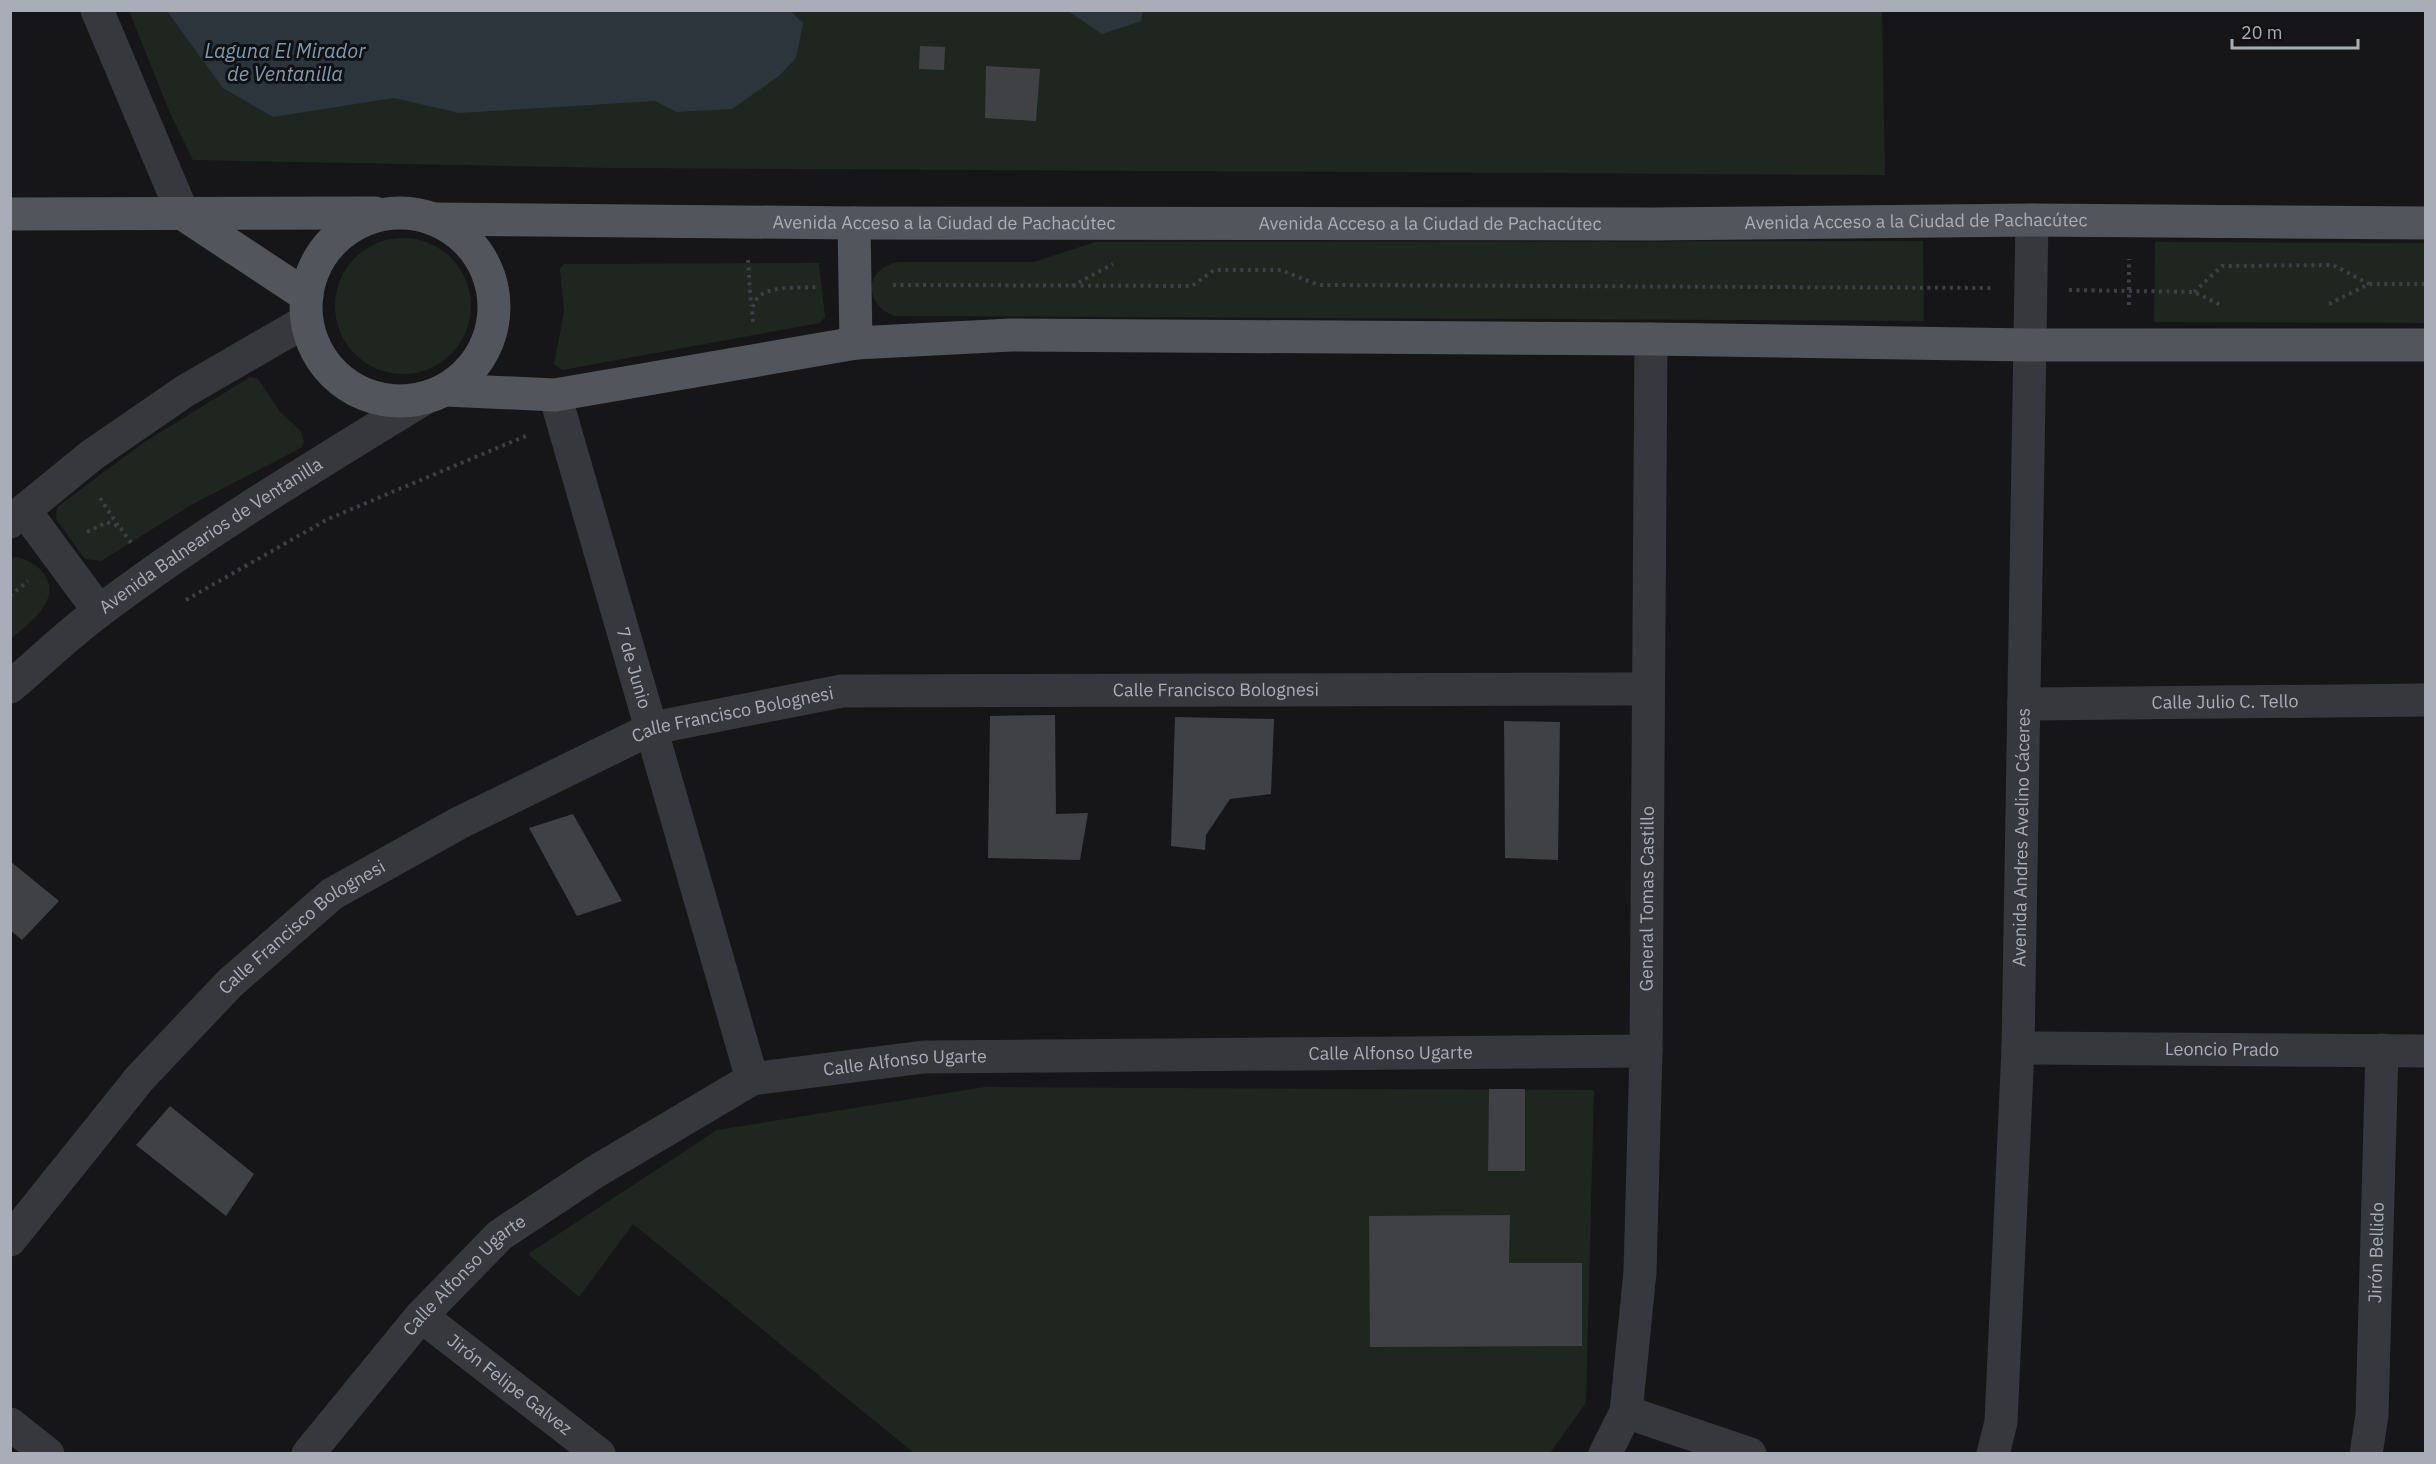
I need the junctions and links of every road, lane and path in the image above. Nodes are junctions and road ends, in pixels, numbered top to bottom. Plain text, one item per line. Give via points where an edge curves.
1 (97, 10) edge
2 (398, 213) junction
3 (10, 214) edge
4 (183, 214) junction
5 (434, 219) junction
6 (2032, 220) junction
7 (2129, 220) junction
8 (749, 222) junction
9 (854, 223) junction
10 (2426, 223) edge
11 (2369, 284) junction
12 (2426, 284) edge
13 (855, 285) junction
14 (2031, 290) junction
15 (2130, 291) junction
16 (2194, 292) junction
17 (2326, 306) dead end
18 (2224, 307) dead end
19 (307, 309) junction
20 (751, 310) junction
21 (1652, 339) junction
22 (856, 343) junction
23 (2030, 345) junction
24 (2129, 345) junction
25 (2426, 345) edge
26 (759, 360) junction
27 (434, 395) junction
28 (555, 395) junction
29 (565, 426) junction
30 (18, 517) edge
31 (57, 555) junction
32 (153, 573) junction
33 (10, 596) edge
34 (99, 611) junction
35 (10, 687) edge
36 (1647, 689) junction
37 (2426, 700) edge
38 (2024, 704) junction
39 (653, 728) junction
40 (2018, 1048) junction
41 (2382, 1050) junction
42 (1646, 1051) junction
43 (2426, 1051) edge
44 (752, 1079) junction
45 (10, 1240) edge
46 (421, 1316) junction
47 (1626, 1412) junction
48 (10, 1424) edge
49 (48, 1454) edge
50 (308, 1454) edge
51 (599, 1454) edge
52 (1605, 1454) edge
53 (1750, 1454) edge
54 (1993, 1454) edge
55 (2366, 1454) edge

1 - 4 street
2 - 4 main road
2 - 5 main road
2 - 19 main road via 372,217 348,229 323,255 314,270
3 - 4 main road
4 - 19 main road
5 - 8 main road, Avenida Acceso a la Ciudad de Pachacútec
5 - 27 main road via 461,234 481,258 492,285 495,316 486,345 470,371
6 - 7 main road, Avenida Acceso a la Ciudad de Pachacútec
6 - 9 main road, Avenida Acceso a la Ciudad de Pachacútec via 1653,224
6 - 14 street, Avenida Andres Avelino Cáceres
7 - 10 main road, Avenida Acceso a la Ciudad de Pachacútec
7 - 15 path
8 - 9 main road, Avenida Acceso a la Ciudad de Pachacútec
8 - 20 path
9 - 13 main road
11 - 12 path
11 - 16 path via 2333,265 2223,266
11 - 17 path
13 - 14 path via 1192,286 1214,270 1281,270 1318,285
13 - 20 path via 764,291
13 - 22 main road
14 - 15 path
14 - 23 street, Avenida Andres Avelino Cáceres
15 - 16 path
15 - 24 path
16 - 18 path
19 - 27 main road via 316,351 334,376 360,393 391,402
19 - 30 street via 92,455
20 - 26 path
21 - 22 main road via 1011,335
21 - 23 main road
21 - 36 street, General Tomas Castillo
22 - 26 main road
23 - 24 main road
23 - 38 street, Avenida Andres Avelino Cáceres
24 - 25 main road
26 - 28 main road
27 - 28 main road
27 - 32 street, Avenida Balnearios de Ventanilla via 232,517
28 - 29 street, 7 de Junio
29 - 32 path via 531,433 328,519 181,603 172,599
29 - 39 street, 7 de Junio
30 - 31 street
31 - 32 path via 93,528 108,522 120,527
31 - 33 path
31 - 34 street
32 - 34 street, Avenida Balnearios de Ventanilla
34 - 35 street, Avenida Balnearios de Ventanilla
36 - 39 street, Calle Francisco Bolognesi via 842,692
36 - 42 street, General Tomas Castillo
37 - 38 street, Calle Julio C. Tello
38 - 40 street, Avenida Andres Avelino Cáceres
39 - 44 street, 7 de Junio
39 - 45 street, Calle Francisco Bolognesi via 459,823 332,894 230,983 140,1078
40 - 41 street, Leoncio Prado
40 - 54 street, Avenida Andres Avelino Cáceres via 2001,1422
41 - 43 street, Leoncio Prado
41 - 55 street, Jirón Bellido via 2372,1416
42 - 44 street, Calle Alfonso Ugarte via 924,1058
42 - 47 street, General Tomas Castillo via 1640,1272
44 - 46 street, Calle Alfonso Ugarte via 595,1172 500,1235
46 - 50 street, Calle Alfonso Ugarte
46 - 51 street, Jirón Felipe Galvez
47 - 52 street, General Tomas Castillo
47 - 53 street
48 - 49 street

